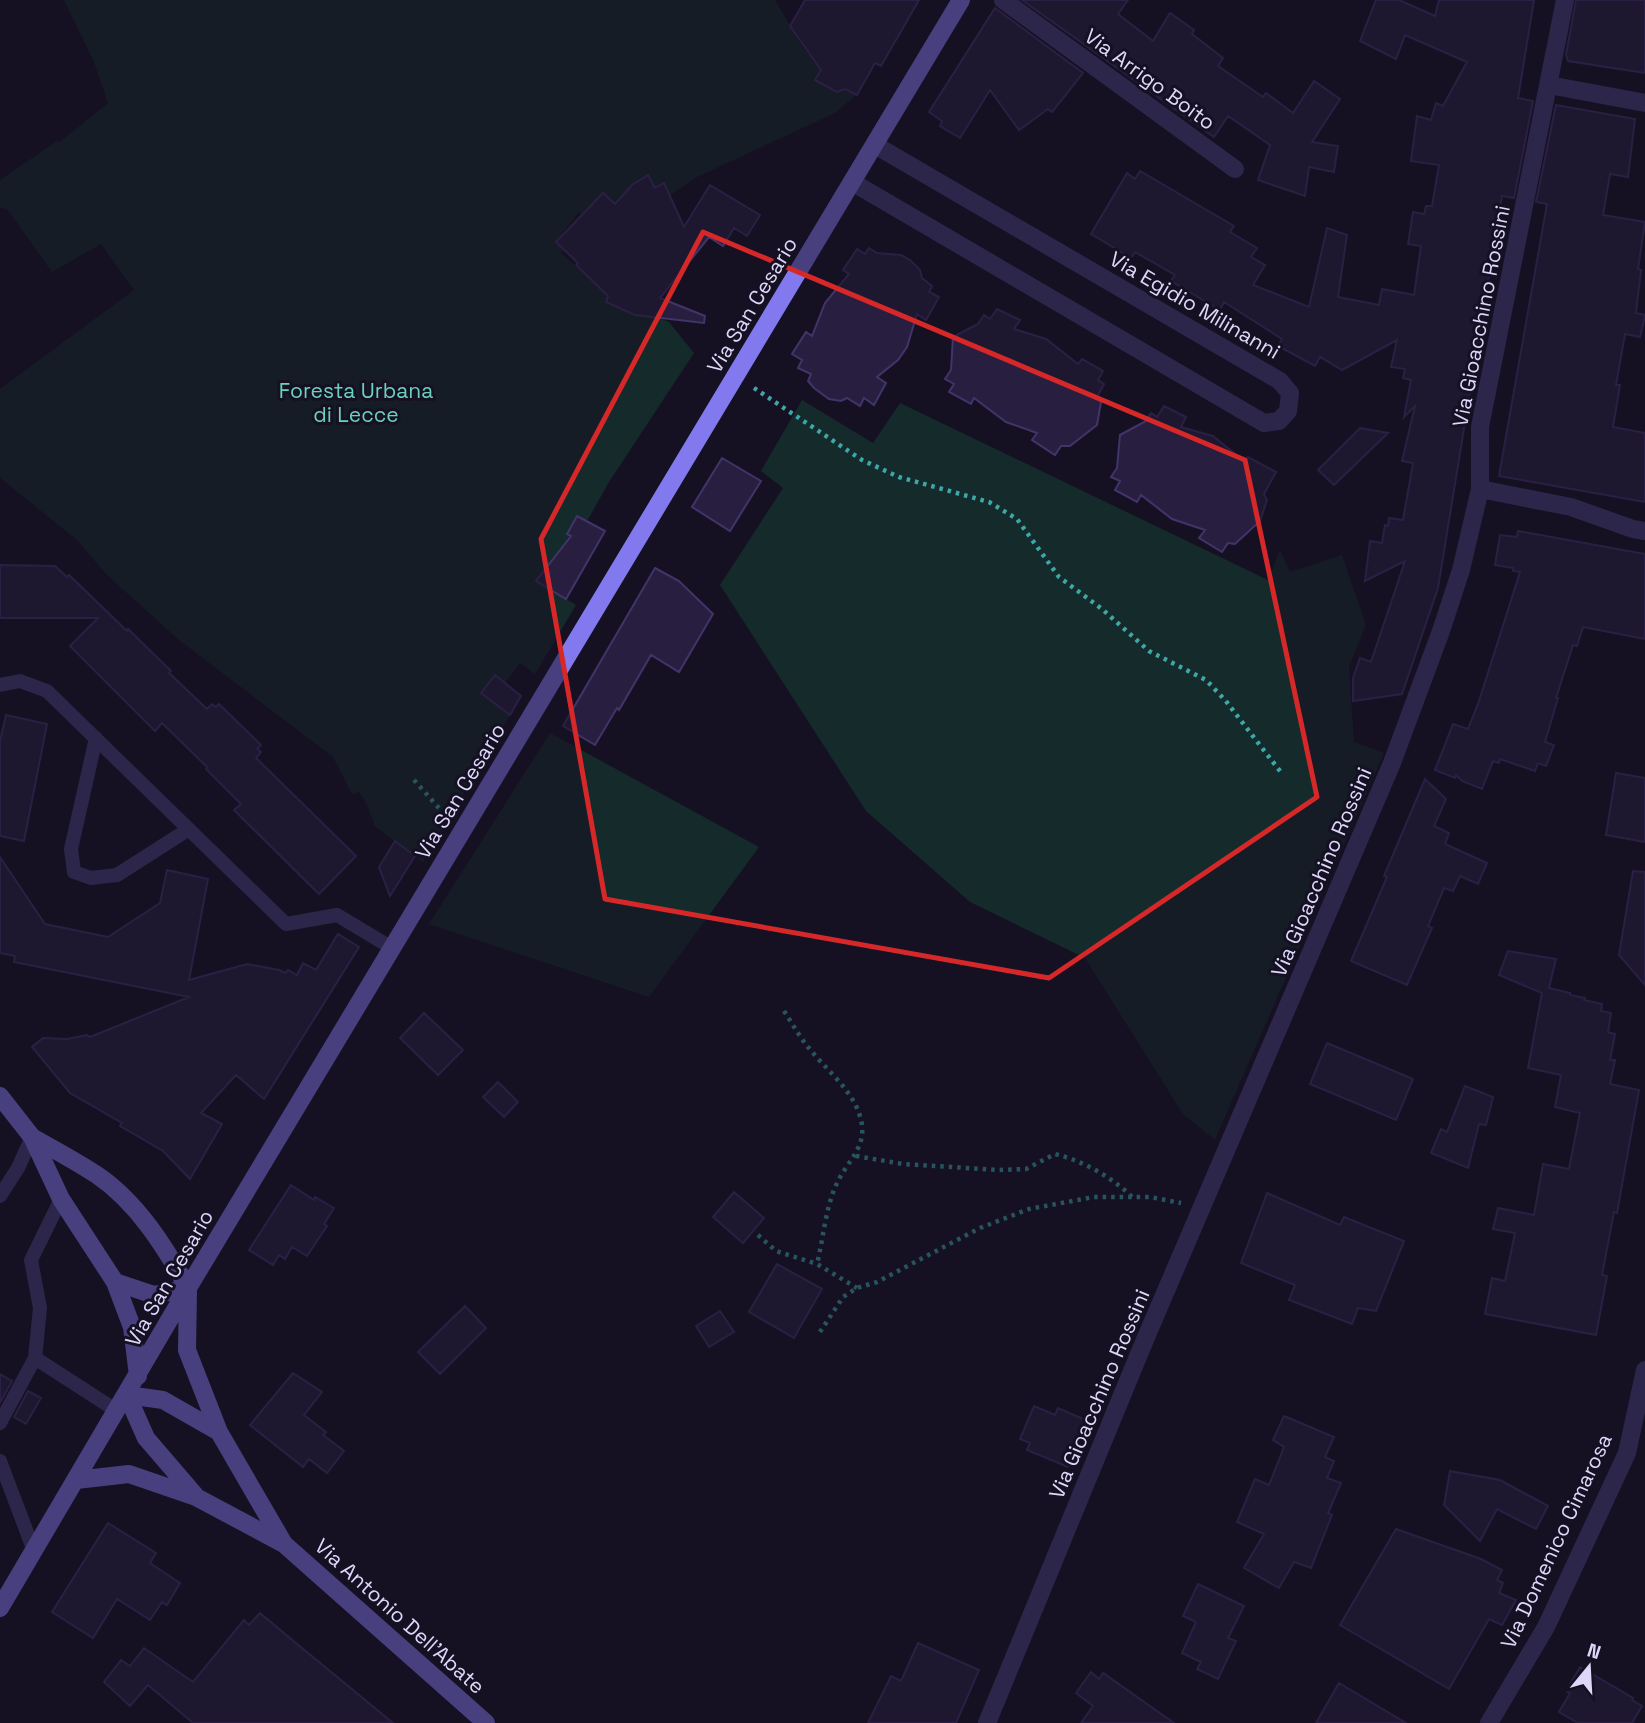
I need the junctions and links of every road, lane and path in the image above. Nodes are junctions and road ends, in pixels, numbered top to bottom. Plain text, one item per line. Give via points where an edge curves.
1 (961, 0) edge
2 (1003, 0) edge
3 (1564, 0) edge
4 (1549, 85) junction
5 (1645, 103) edge
6 (875, 145) junction
7 (1235, 169) dead end
8 (852, 183) junction
9 (735, 376) junction
10 (1480, 489) junction
11 (1645, 531) edge
12 (0, 685) edge
13 (96, 738) junction
14 (1283, 775) dead end
15 (414, 780) dead end
16 (189, 829) junction
17 (464, 829) junction
18 (392, 948) junction
19 (784, 1011) dead end
20 (0, 1096) edge
21 (32, 1137) junction
22 (856, 1156) junction
23 (0, 1196) edge
24 (1132, 1198) junction
25 (61, 1199) junction
26 (1202, 1210) junction
27 (758, 1236) dead end
28 (817, 1264) junction
29 (115, 1282) junction
30 (188, 1288) junction
31 (857, 1288) junction
32 (820, 1332) dead end
33 (35, 1358) junction
34 (1645, 1370) edge
35 (138, 1376) junction
36 (127, 1395) junction
37 (117, 1411) junction
38 (0, 1423) edge
39 (219, 1432) junction
40 (0, 1461) edge
41 (76, 1480) junction
42 (196, 1497) junction
43 (284, 1544) junction
44 (34, 1551) junction
45 (0, 1608) edge
46 (486, 1723) edge
47 (987, 1723) edge
48 (1489, 1723) edge

1 - 6 main road, Via San Cesario
2 - 7 street, Via Arrigo Boito
3 - 4 street, Via Gioacchino Rossini
4 - 5 street
4 - 10 street, Via Gioacchino Rossini via 1480,427
6 - 8 main road, Via San Cesario
6 - 8 street, Via Egidio Milinanni via 1280,381 1290,393 1288,411 1279,421 1264,423
8 - 9 main road, Via San Cesario
9 - 14 path via 862,460 899,477 989,502 1017,519 1059,577 1149,651 1206,680
9 - 17 main road, Via San Cesario
10 - 11 street via 1571,507
10 - 26 street, Via Gioacchino Rossini via 1457,582 1392,763
12 - 13 lane via 20,681 47,691
13 - 16 lane
13 - 16 lane via 71,849 74,872 92,878 117,875
15 - 17 path
16 - 18 lane via 286,924 337,915
17 - 18 main road, Via San Cesario
18 - 30 main road, Via San Cesario
19 - 22 path via 855,1104 862,1124
20 - 21 main road
21 - 23 lane
21 - 25 main road
21 - 30 main road via 99,1177 138,1212
22 - 24 path via 999,1170 1026,1169 1055,1154 1072,1158
22 - 28 path via 834,1190
24 - 26 path via 1150,1197
24 - 31 path via 1094,1197 1029,1209
25 - 29 main road
25 - 33 lane via 31,1260 40,1308
26 - 47 street, Via Gioacchino Rossini
27 - 28 path via 776,1251
28 - 31 path
29 - 30 main road via 154,1295
29 - 35 main road via 132,1328
30 - 35 main road, Via San Cesario
30 - 39 main road, Via Antonio Dell'Abate via 187,1350
31 - 32 path via 843,1297
33 - 37 lane
33 - 38 lane
34 - 48 street, Via Domenico Cimarosa via 1627,1453 1546,1627
35 - 36 main road, Via San Cesario
36 - 37 main road, Via San Cesario
36 - 39 main road via 163,1401
36 - 42 main road, Via Antonio Dell'Abate via 146,1438
37 - 41 main road, Via San Cesario
39 - 43 main road, Via Antonio Dell'Abate
40 - 44 lane
41 - 42 main road, Via Antonio Dell'Abate via 129,1474
41 - 44 main road, Via San Cesario
42 - 43 main road, Via Antonio Dell'Abate
43 - 46 main road, Via Antonio Dell'Abate
44 - 45 main road, Via San Cesario

